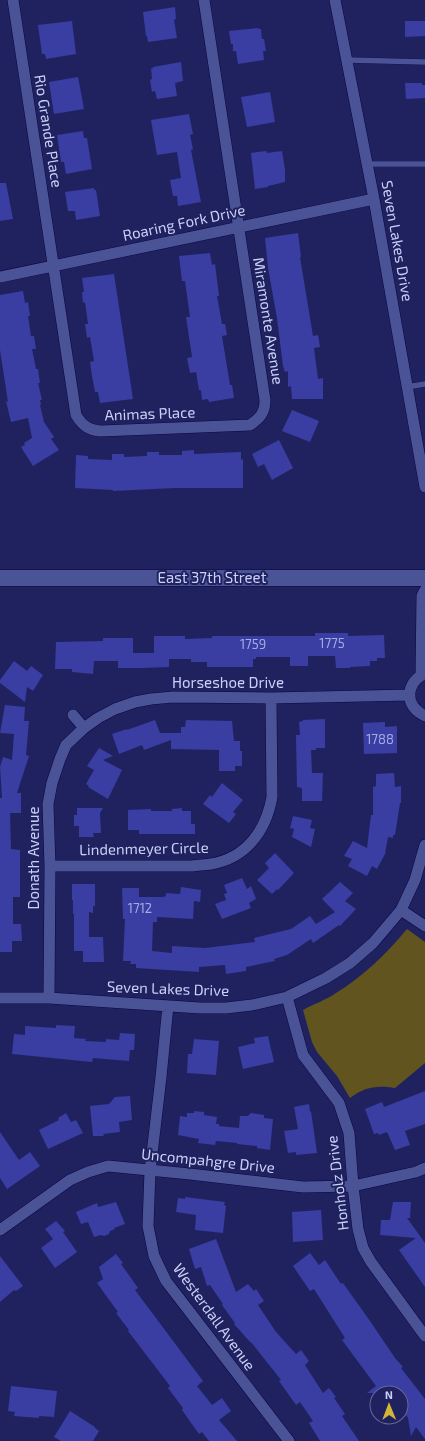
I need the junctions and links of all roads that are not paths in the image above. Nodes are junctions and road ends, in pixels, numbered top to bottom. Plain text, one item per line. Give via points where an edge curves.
1 (13, 0) edge
2 (204, 0) edge
3 (335, 0) edge
4 (347, 60) junction
5 (425, 62) edge
6 (368, 164) junction
7 (425, 164) edge
8 (374, 199) junction
9 (239, 227) junction
10 (53, 266) junction
11 (0, 277) edge
12 (425, 384) edge
13 (407, 387) junction
14 (260, 418) joint
15 (425, 487) edge
16 (0, 578) edge
17 (425, 578) edge
18 (425, 590) edge
19 (423, 674) edge
20 (410, 695) junction
21 (271, 698) junction
22 (72, 716) dead end
23 (425, 716) edge
24 (84, 728) junction
25 (425, 845) edge
26 (50, 866) junction
27 (401, 910) junction
28 (425, 926) edge
29 (287, 997) junction
30 (0, 998) edge
31 (49, 998) junction
32 (168, 1006) junction
33 (425, 1168) edge
34 (150, 1171) junction
35 (353, 1186) junction
36 (1, 1227) edge
37 (425, 1336) edge
38 (288, 1441) edge

1 - 10 street, Rio Grande Place
2 - 9 street
3 - 4 street, Seven Lakes Drive
4 - 5 lane
4 - 6 street, Seven Lakes Drive
6 - 7 lane
6 - 8 street, Seven Lakes Drive
8 - 9 street, Roaring Fork Drive
8 - 13 street, Seven Lakes Drive
9 - 10 street, Roaring Fork Drive
9 - 14 street, Miramonte Avenue via 265,400
10 - 11 street, Roaring Fork Drive
10 - 14 street, Animas Place via 76,415 85,427 101,431 242,425
12 - 13 lane
13 - 15 street, Seven Lakes Drive
16 - 17 main road, East 37th Street
18 - 19 street via 422,596
19 - 20 street via 414,681
20 - 21 street, Horseshoe Drive
20 - 23 street via 414,708
21 - 24 street, Horseshoe Drive via 151,699 115,709
21 - 26 street, Lindenmeyer Circle via 272,797 260,832 240,852 227,860 192,866
22 - 24 street
24 - 26 street, Donath Avenue via 66,745 52,783 48,804
25 - 27 street, Seven Lakes Drive via 415,880
26 - 31 street, Donath Avenue
27 - 28 street
27 - 29 street, Seven Lakes Drive via 373,943 350,963
29 - 32 street, Seven Lakes Drive via 226,1008
29 - 35 street, Honholz Drive via 304,1055 339,1103 349,1133
30 - 31 street, Seven Lakes Drive
31 - 32 street, Seven Lakes Drive
32 - 34 street, Westerdall Avenue
33 - 35 street, Uncompahgre Drive
34 - 35 street, Uncompahgre Drive via 303,1187
34 - 36 street, Uncompahgre Drive via 108,1166 88,1172 70,1180
34 - 38 street, Westerdall Avenue via 148,1226 154,1256 166,1281
35 - 37 street, Honholz Drive via 363,1248

